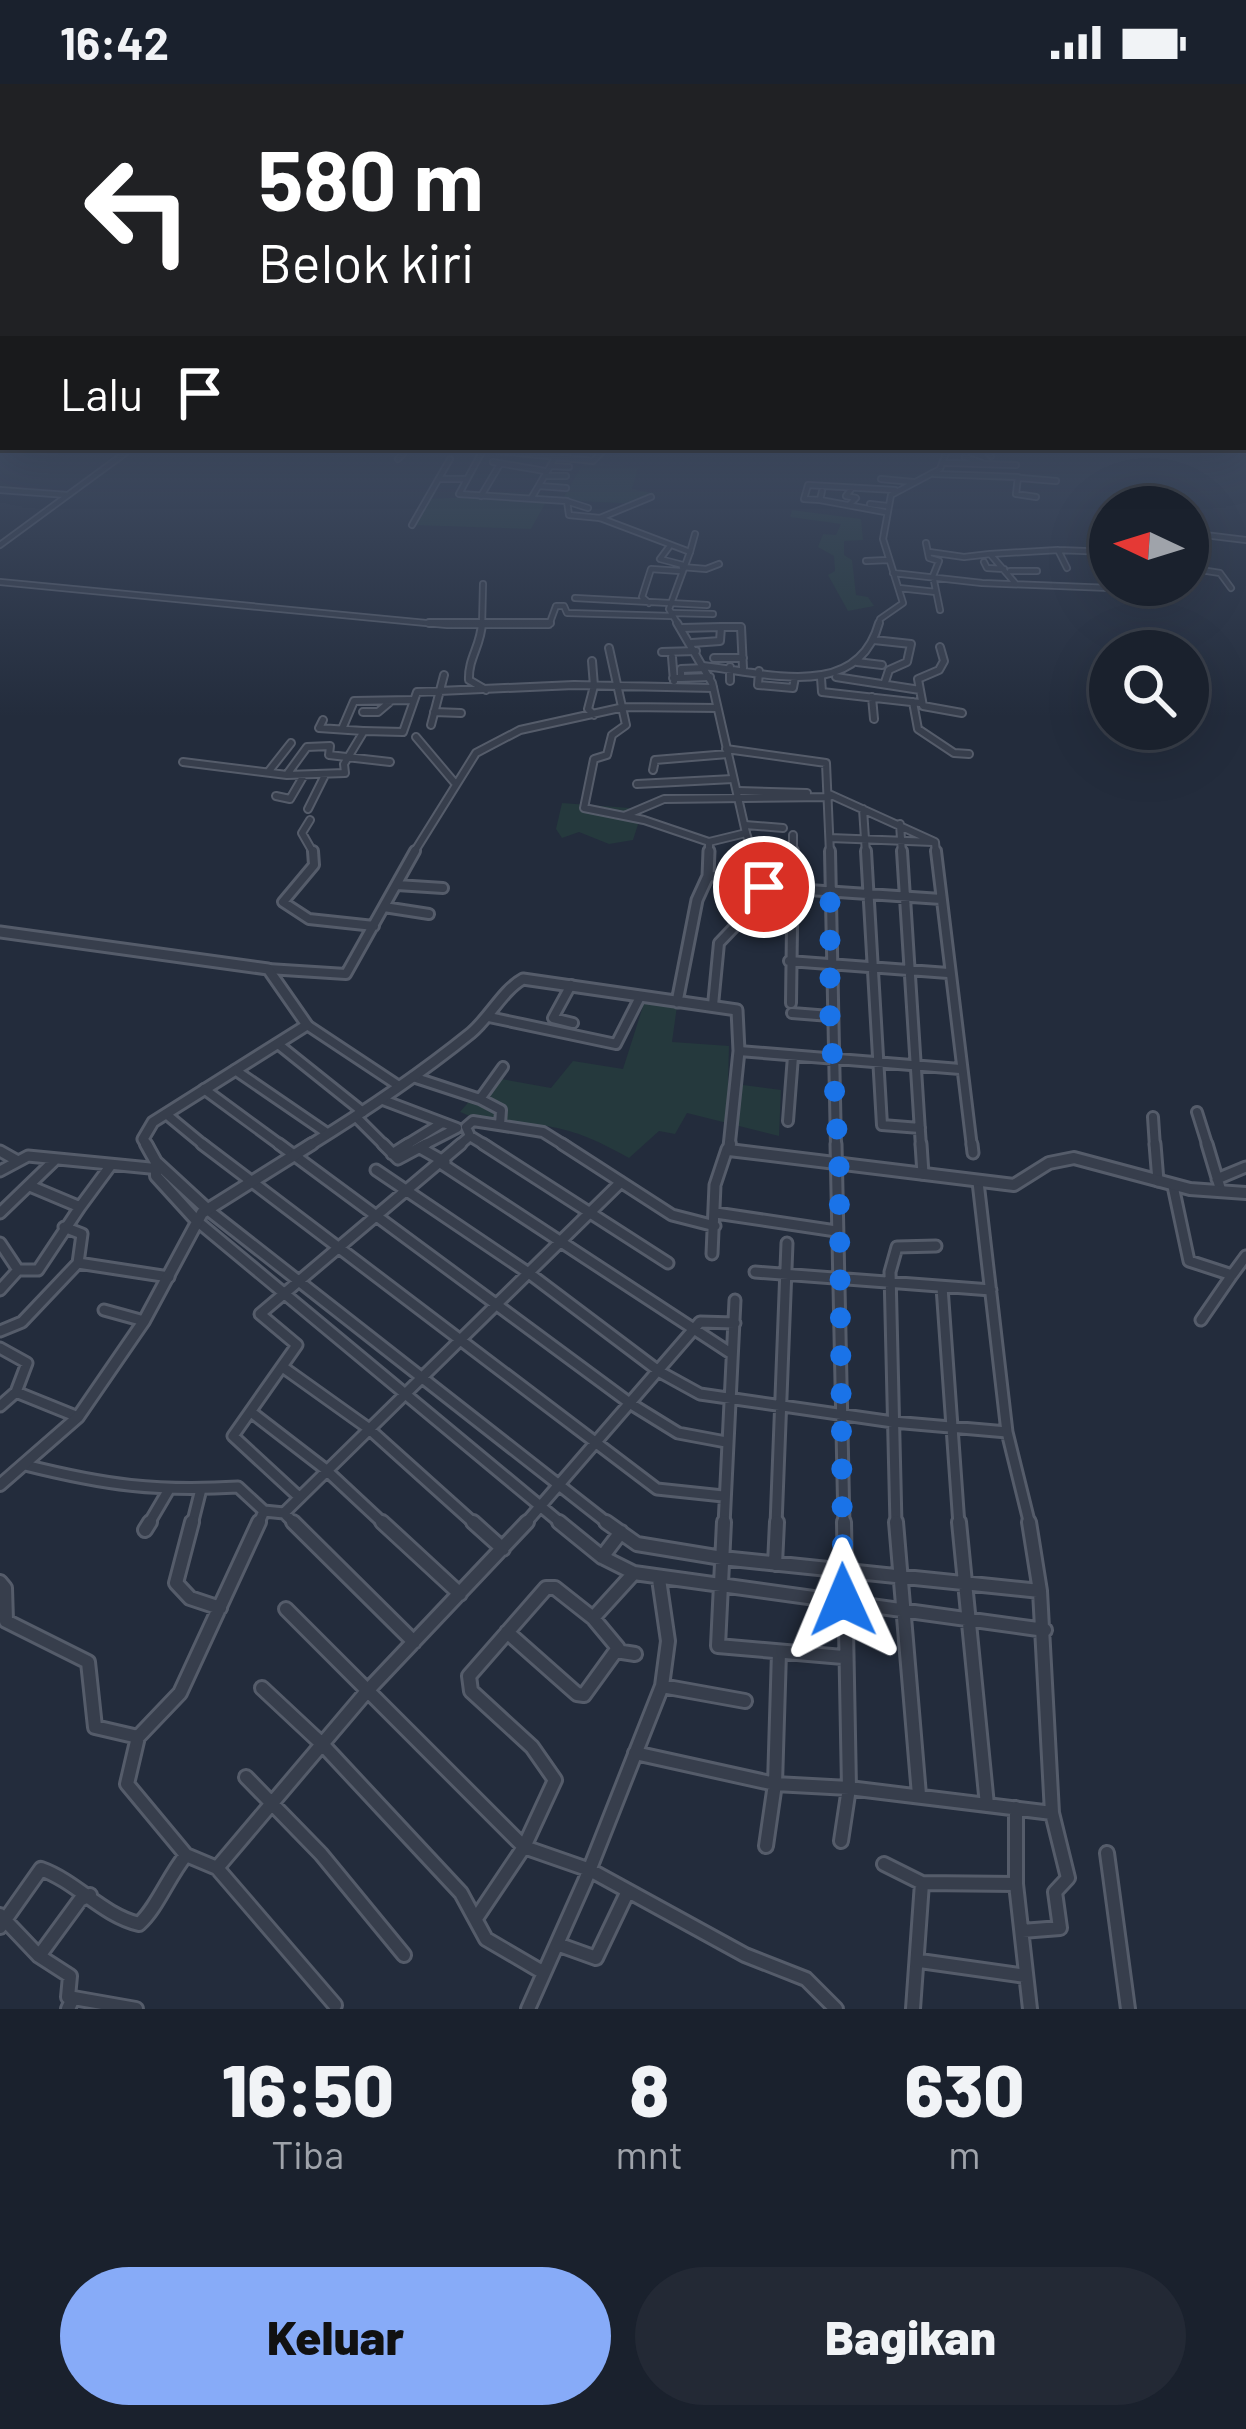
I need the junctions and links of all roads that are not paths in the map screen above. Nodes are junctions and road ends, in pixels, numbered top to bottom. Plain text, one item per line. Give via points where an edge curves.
1 (647, 538) edge
2 (694, 538) edge
3 (883, 538) edge
4 (926, 543) dead end
5 (669, 547) junction
6 (1058, 550) junction
7 (1089, 551) edge
8 (690, 552) junction
9 (928, 552) junction
10 (990, 554) junction
11 (888, 560) junction
12 (866, 561) dead end
13 (984, 562) dead end
14 (719, 564) dead end
15 (682, 568) junction
16 (1066, 568) dead end
17 (1007, 570) junction
18 (1037, 572) dead end
19 (1209, 572) edge
20 (893, 573) junction
21 (933, 576) junction
22 (0, 582) edge
23 (482, 584) dead end
24 (1016, 584) junction
25 (1089, 587) edge
26 (899, 588) junction
27 (1231, 588) dead end
28 (936, 592) junction
29 (575, 598) dead end
30 (669, 603) junction
31 (649, 604) junction
32 (706, 604) dead end
33 (940, 610) dead end
34 (713, 614) dead end
35 (671, 615) junction
36 (480, 625) junction
37 (682, 628) junction
38 (721, 628) junction
39 (874, 640) junction
40 (694, 647) junction
41 (940, 647) dead end
42 (609, 648) dead end
43 (662, 652) dead end
44 (672, 657) dead end
45 (714, 658) dead end
46 (592, 662) dead end
47 (855, 662) junction
48 (743, 663) junction
49 (882, 665) dead end
50 (704, 667) junction
51 (730, 667) junction
52 (759, 671) junction
53 (444, 675) dead end
54 (675, 675) junction
55 (795, 676) junction
56 (710, 677) junction
57 (837, 677) junction
58 (821, 678) junction
59 (853, 678) junction
60 (730, 681) dead end
61 (885, 682) junction
62 (594, 686) junction
63 (618, 687) junction
64 (655, 688) junction
65 (676, 688) junction
66 (688, 688) junction
67 (713, 688) junction
68 (920, 690) junction
69 (439, 692) junction
70 (487, 692) junction
71 (835, 693) junction
72 (848, 694) junction
73 (872, 698) junction
74 (392, 700) junction
75 (410, 700) junction
76 (692, 700) dead end
77 (917, 702) junction
78 (624, 706) junction
79 (717, 708) junction
80 (362, 712) dead end
81 (434, 712) junction
82 (461, 713) dead end
83 (962, 713) dead end
84 (594, 716) junction
85 (874, 718) dead end
86 (323, 720) dead end
87 (431, 725) dead end
88 (338, 729) junction
89 (364, 731) junction
90 (416, 736) dead end
91 (291, 743) dead end
92 (321, 747) junction
93 (727, 752) junction
94 (969, 754) dead end
95 (349, 755) junction
96 (183, 762) dead end
97 (390, 762) dead end
98 (653, 770) dead end
99 (268, 772) junction
100 (287, 775) junction
101 (304, 775) junction
102 (325, 775) junction
103 (734, 779) junction
104 (454, 782) junction
105 (637, 784) dead end
106 (807, 793) dead end
107 (739, 795) junction
108 (829, 795) junction
109 (276, 796) dead end
110 (863, 808) junction
111 (308, 809) dead end
112 (624, 816) junction
113 (310, 820) dead end
114 (900, 824) junction
115 (783, 828) dead end
116 (745, 829) junction
117 (793, 835) dead end
118 (830, 838) junction
119 (865, 839) junction
120 (900, 841) junction
121 (709, 842) junction
122 (935, 842) junction
123 (708, 876) junction
124 (765, 879) junction
125 (397, 885) junction
126 (443, 888) dead end
127 (791, 890) junction
128 (830, 893) junction
129 (868, 894) junction
130 (904, 897) junction
131 (941, 899) junction
132 (384, 907) junction
133 (429, 914) dead end
134 (740, 921) dead end
135 (374, 926) junction
136 (0, 932) edge
137 (789, 961) junction
138 (830, 964) junction
139 (872, 967) junction
140 (268, 969) junction
141 (909, 969) junction
142 (949, 973) junction
143 (571, 986) junction
144 (640, 997) junction
145 (677, 1002) junction
146 (713, 1005) junction
147 (830, 1016) junction
148 (488, 1017) junction
149 (573, 1024) dead end
150 (308, 1025) junction
151 (278, 1044) junction
152 (740, 1051) junction
153 (793, 1056) junction
154 (834, 1060) junction
155 (878, 1063) junction
156 (503, 1066) dead end
157 (916, 1066) junction
158 (961, 1069) junction
159 (236, 1070) junction
160 (412, 1076) junction
161 (399, 1086) junction
162 (204, 1089) junction
163 (480, 1099) junction
164 (382, 1100) junction
165 (1197, 1112) dead end
166 (166, 1114) junction
167 (360, 1115) junction
168 (1153, 1117) dead end
169 (788, 1121) dead end
170 (443, 1122) junction
171 (500, 1125) junction
172 (920, 1128) junction
173 (327, 1132) junction
174 (470, 1136) junction
175 (422, 1149) junction
176 (727, 1149) junction
177 (0, 1150) edge
178 (974, 1153) dead end
179 (392, 1154) junction
180 (290, 1156) junction
181 (57, 1158) junction
182 (16, 1160) junction
183 (443, 1163) junction
184 (839, 1164) junction
185 (111, 1165) junction
186 (154, 1165) junction
187 (1246, 1166) edge
188 (376, 1170) dead end
189 (0, 1171) edge
190 (923, 1174) junction
191 (1217, 1179) junction
192 (621, 1182) junction
193 (978, 1182) junction
194 (1158, 1182) junction
195 (250, 1183) junction
196 (30, 1186) junction
197 (1173, 1186) junction
198 (411, 1191) junction
199 (1246, 1192) edge
200 (1221, 1193) junction
201 (80, 1207) junction
202 (207, 1209) junction
203 (0, 1213) edge
204 (716, 1213) junction
205 (593, 1214) junction
206 (378, 1219) junction
207 (196, 1220) junction
208 (715, 1226) junction
209 (64, 1227) junction
210 (836, 1231) junction
211 (0, 1243) edge
212 (562, 1243) junction
213 (787, 1243) dead end
214 (936, 1246) dead end
215 (340, 1252) junction
216 (712, 1254) dead end
217 (1246, 1256) edge
218 (78, 1263) junction
219 (668, 1263) dead end
220 (18, 1270) junction
221 (754, 1272) dead end
222 (788, 1273) junction
223 (530, 1274) junction
224 (1232, 1275) junction
225 (838, 1276) junction
226 (169, 1277) junction
227 (302, 1281) junction
228 (890, 1282) junction
229 (942, 1287) junction
230 (0, 1290) edge
231 (991, 1290) junction
232 (284, 1295) junction
233 (735, 1300) dead end
234 (496, 1306) junction
235 (104, 1310) dead end
236 (1201, 1320) dead end
237 (144, 1321) junction
238 (735, 1323) junction
239 (2, 1326) edge
240 (694, 1331) junction
241 (458, 1340) junction
242 (0, 1348) edge
243 (733, 1354) junction
244 (284, 1367) junction
245 (660, 1372) junction
246 (418, 1378) junction
247 (16, 1392) junction
248 (402, 1394) junction
249 (730, 1396) junction
250 (631, 1404) junction
251 (0, 1406) edge
252 (784, 1406) junction
253 (251, 1412) junction
254 (840, 1415) junction
255 (78, 1417) junction
256 (893, 1422) junction
257 (952, 1426) junction
258 (368, 1428) junction
259 (1007, 1432) junction
260 (726, 1442) junction
261 (595, 1444) junction
262 (26, 1465) junction
263 (325, 1469) junction
264 (0, 1485) edge
265 (557, 1487) junction
266 (201, 1489) junction
267 (168, 1491) junction
268 (298, 1496) junction
269 (723, 1496) junction
270 (542, 1505) junction
271 (264, 1511) junction
272 (284, 1513) junction
273 (145, 1530) dead end
274 (620, 1533) junction
275 (503, 1549) junction
276 (602, 1556) junction
277 (722, 1558) junction
278 (776, 1564) junction
279 (842, 1571) junction
280 (634, 1573) junction
281 (659, 1579) junction
282 (897, 1579) junction
283 (964, 1581) junction
284 (0, 1582) edge
285 (722, 1586) junction
286 (1040, 1591) junction
287 (460, 1594) junction
288 (843, 1600) junction
289 (220, 1608) junction
290 (286, 1609) dead end
291 (901, 1609) junction
292 (966, 1617) junction
293 (593, 1618) junction
294 (1045, 1630) junction
295 (507, 1632) junction
296 (414, 1642) junction
297 (616, 1651) junction
298 (779, 1652) junction
299 (634, 1654) dead end
300 (844, 1657) junction
301 (662, 1686) junction
302 (262, 1688) dead end
303 (368, 1690) junction
304 (745, 1701) dead end
305 (138, 1737) junction
306 (323, 1745) junction
307 (635, 1753) junction
308 (246, 1777) dead end
309 (775, 1784) junction
310 (849, 1788) junction
311 (919, 1796) junction
312 (272, 1804) junction
313 (987, 1806) junction
314 (1016, 1808) junction
315 (1052, 1814) junction
316 (841, 1841) dead end
317 (766, 1846) dead end
318 (524, 1847) junction
319 (1107, 1853) dead end
320 (185, 1855) junction
321 (884, 1864) dead end
322 (217, 1868) junction
323 (590, 1870) junction
324 (922, 1883) junction
325 (1016, 1884) junction
326 (628, 1891) junction
327 (92, 1895) junction
328 (477, 1917) junction
329 (2, 1922) edge
330 (1022, 1931) junction
331 (557, 1944) junction
332 (404, 1955) dead end
333 (39, 1956) junction
334 (920, 1960) junction
335 (544, 1973) junction
336 (1026, 1976) junction
337 (71, 2003) edge
338 (335, 2006) dead end
339 (136, 2009) edge
340 (529, 2009) edge
341 (835, 2009) edge
342 (913, 2009) edge
343 (1030, 2009) edge
344 (1128, 2009) edge

1 - 5 street
2 - 8 street
3 - 11 street
4 - 9 street
5 - 8 street
5 - 15 street via 660,559
6 - 7 street
6 - 10 street
6 - 16 street
8 - 15 street
9 - 10 street
9 - 21 street via 939,561
10 - 17 street
11 - 12 street
11 - 20 street
13 - 17 street
14 - 15 street
15 - 30 street
15 - 31 street via 651,569 643,598
17 - 18 street
17 - 24 street
19 - 27 street
20 - 21 street
20 - 26 street
21 - 24 street
21 - 28 street
22 - 36 street
23 - 36 street
24 - 25 street
26 - 28 street
26 - 39 street via 903,604 880,619
28 - 33 street
29 - 31 street
30 - 31 street
30 - 32 street
30 - 35 street
34 - 35 street
35 - 36 street via 567,613 556,606 549,625
35 - 37 street
36 - 70 street via 468,677
37 - 38 street
37 - 40 street
38 - 40 street via 720,641
38 - 48 street via 742,628
39 - 47 street
39 - 61 street via 911,644 907,662 889,670
40 - 43 street
40 - 50 street
41 - 68 street via 944,662 918,679
42 - 63 street
44 - 54 street
45 - 48 street
46 - 62 street
47 - 49 street
47 - 57 street
48 - 51 street
48 - 52 street
50 - 51 street
50 - 54 street
50 - 56 street
51 - 60 street
52 - 55 street
52 - 55 street via 758,685 793,688
53 - 69 street
54 - 56 street
54 - 64 street
54 - 65 street
55 - 58 street
56 - 67 street
57 - 58 street
57 - 59 street
57 - 71 street
58 - 71 street via 822,692
59 - 61 street
59 - 72 street
61 - 68 street
62 - 63 street
62 - 70 street
62 - 84 street
63 - 64 street
63 - 78 street
64 - 65 street
65 - 66 street
66 - 67 street
66 - 76 street
67 - 79 street
68 - 77 street
69 - 70 street
69 - 75 street via 414,692
69 - 81 street
71 - 72 street
72 - 73 street
73 - 77 street
73 - 85 street
74 - 75 street
74 - 80 street
74 - 88 street via 354,701
75 - 89 street via 402,733
77 - 83 street
77 - 94 street via 918,730
78 - 79 street
78 - 84 street
78 - 112 street via 626,725 612,735 607,755 595,758 584,808
79 - 93 street
81 - 82 street
81 - 87 street
84 - 104 street via 512,732 476,753
86 - 88 street via 319,728
88 - 89 street
88 - 92 street
89 - 95 street
90 - 104 street
91 - 99 street
92 - 95 street
92 - 100 street via 304,748
93 - 98 street via 656,760
93 - 103 street
93 - 108 street via 826,763
95 - 97 street
95 - 102 street via 345,773
96 - 99 street
99 - 100 street
100 - 101 street
101 - 102 street
101 - 109 street via 289,801
102 - 111 street
103 - 105 street
103 - 107 street
104 - 125 street
106 - 107 street
107 - 108 street
107 - 112 street via 649,801
107 - 116 street
108 - 110 street
108 - 118 street
110 - 114 street
110 - 119 street
112 - 121 street
113 - 135 street via 302,833 314,865 283,902 309,919
114 - 120 street
114 - 122 street
115 - 116 street
116 - 121 street
116 - 124 street via 754,856 773,859
117 - 127 street
118 - 119 street
118 - 128 street
119 - 120 street
119 - 129 street
120 - 122 street
120 - 130 street
121 - 123 street
122 - 131 street
123 - 124 street
123 - 145 street
124 - 127 street via 765,887
125 - 126 street
125 - 132 street
127 - 128 street
127 - 137 street
128 - 129 street
128 - 138 street
129 - 130 street
129 - 139 street
130 - 131 street
130 - 141 street
131 - 142 street
132 - 133 street
132 - 135 street
134 - 146 street via 719,943
135 - 140 street via 344,976
136 - 140 street
137 - 138 street
137 - 147 street via 792,1008
138 - 139 street
138 - 147 street
139 - 141 street
139 - 155 street
140 - 150 street
141 - 142 street
141 - 157 street
142 - 158 street
143 - 144 street
143 - 148 street via 517,981
143 - 149 street via 553,1018
144 - 145 street
144 - 148 street via 616,1044
145 - 146 street
146 - 152 street via 740,1015
147 - 154 street
148 - 160 street
150 - 151 street
150 - 161 street
151 - 159 street
151 - 167 street
152 - 153 street
152 - 176 street
153 - 154 street
153 - 169 street
154 - 155 street
154 - 184 street
155 - 157 street
155 - 172 street via 881,1125
156 - 163 street
157 - 158 street
157 - 172 street
158 - 178 street
159 - 162 street
159 - 173 street
160 - 161 street
160 - 163 street
161 - 164 street
162 - 166 street
162 - 180 street
163 - 171 street via 501,1109
164 - 167 street
164 - 170 street
165 - 191 street
166 - 186 street via 143,1139
166 - 195 street
167 - 173 street
167 - 179 street
168 - 194 street
170 - 175 street via 457,1128
170 - 179 street
171 - 174 street via 470,1122
171 - 192 street via 543,1132
172 - 190 street
173 - 180 street
174 - 183 street
174 - 205 street
175 - 179 street via 402,1159
175 - 183 street
176 - 184 street
176 - 204 street
177 - 182 street
180 - 195 street
180 - 206 street
181 - 182 street
181 - 185 street
181 - 196 street
182 - 189 street
183 - 198 street
183 - 212 street
184 - 190 street
184 - 210 street
185 - 186 street
185 - 201 street
186 - 202 street
186 - 207 street
187 - 191 street
188 - 198 street
190 - 193 street
191 - 200 street
192 - 205 street
192 - 208 street via 672,1215
193 - 194 street via 1018,1185 1049,1163 1073,1159
193 - 231 street
194 - 197 street
195 - 202 street
195 - 215 street
196 - 201 street
196 - 203 street
197 - 200 street
197 - 224 street via 1185,1257
198 - 206 street
198 - 223 street
199 - 200 street
201 - 209 street
202 - 207 street
202 - 227 street
204 - 208 street
204 - 210 street
205 - 212 street
205 - 219 street
206 - 215 street
206 - 234 street
207 - 226 street
207 - 232 street
208 - 216 street
209 - 218 street via 82,1234
209 - 220 street via 38,1270
210 - 225 street
211 - 220 street
212 - 223 street
212 - 240 street
213 - 222 street
214 - 228 street via 897,1247
215 - 227 street
215 - 241 street
217 - 224 street
218 - 226 street
218 - 239 street via 22,1322
220 - 230 street
221 - 222 street
222 - 225 street
222 - 252 street
223 - 234 street
223 - 245 street
224 - 236 street
225 - 228 street
225 - 254 street
226 - 237 street
227 - 232 street
227 - 246 street
228 - 229 street
228 - 256 street
229 - 231 street
229 - 257 street
231 - 259 street
232 - 244 street via 260,1316 297,1345
232 - 248 street
233 - 238 street
234 - 241 street
234 - 250 street
235 - 237 street
237 - 255 street
238 - 240 street via 702,1321
238 - 243 street
240 - 243 street
240 - 245 street
241 - 246 street
241 - 261 street
242 - 247 street via 27,1363
243 - 249 street
244 - 253 street
244 - 258 street
245 - 249 street via 700,1394
245 - 250 street
246 - 248 street
246 - 265 street
247 - 251 street
247 - 255 street
248 - 258 street
248 - 270 street
249 - 252 street
249 - 260 street
250 - 260 street via 679,1433
250 - 261 street
252 - 254 street
252 - 278 street
253 - 263 street
253 - 268 street via 234,1438
254 - 256 street
254 - 279 street
255 - 262 street
256 - 257 street
256 - 282 street
257 - 259 street
257 - 283 street
258 - 263 street
258 - 275 street
259 - 286 street
260 - 269 street
261 - 265 street
261 - 269 street via 663,1492
262 - 264 street
262 - 267 street via 81,1482
263 - 268 street
263 - 287 street
265 - 270 street
265 - 274 street
266 - 267 street
266 - 271 street via 238,1487
266 - 289 street via 176,1583 190,1598
267 - 273 street
268 - 272 street
269 - 277 street
270 - 275 street
270 - 276 street
271 - 272 street
271 - 289 street
272 - 296 street
274 - 276 street
274 - 277 street via 648,1547
275 - 287 street
276 - 280 street
277 - 278 street
277 - 285 street
278 - 279 street
279 - 282 street
279 - 288 street
280 - 281 street
280 - 293 street
281 - 285 street
281 - 301 street via 668,1624
282 - 283 street
282 - 291 street
283 - 286 street
283 - 292 street
284 - 305 street via 6,1621 88,1662 95,1727
285 - 288 street
285 - 298 street via 718,1646
286 - 294 street
287 - 296 street
288 - 291 street
288 - 300 street
289 - 305 street via 180,1693
290 - 303 street
291 - 292 street
291 - 311 street
292 - 294 street
292 - 313 street
293 - 295 street via 551,1587
293 - 297 street
294 - 315 street
295 - 297 street via 580,1696
295 - 318 street via 472,1670 468,1686 554,1774
296 - 303 street
297 - 299 street
298 - 300 street
298 - 309 street
300 - 310 street
301 - 304 street
301 - 307 street
302 - 306 street
303 - 306 street
303 - 318 street
305 - 320 street via 127,1784
306 - 312 street
306 - 328 street
307 - 309 street
307 - 323 street
308 - 312 street
309 - 310 street
309 - 317 street
310 - 311 street
310 - 316 street
311 - 313 street
312 - 322 street
312 - 332 street
313 - 314 street
314 - 315 street
314 - 325 street
315 - 330 street via 1068,1878 1055,1892 1060,1928
318 - 323 street
318 - 328 street
319 - 344 street
320 - 322 street
320 - 327 street via 139,1924 116,1918
321 - 324 street
322 - 338 street
323 - 326 street
323 - 331 street
324 - 325 street
324 - 334 street
325 - 330 street
326 - 331 street via 596,1958
326 - 341 street via 806,1979
327 - 329 street via 41,1869
327 - 333 street
328 - 335 street via 486,1939
329 - 333 street
330 - 336 street
331 - 335 street
333 - 337 street via 70,1976
334 - 336 street
334 - 342 street
335 - 340 street
336 - 343 street
337 - 339 street

